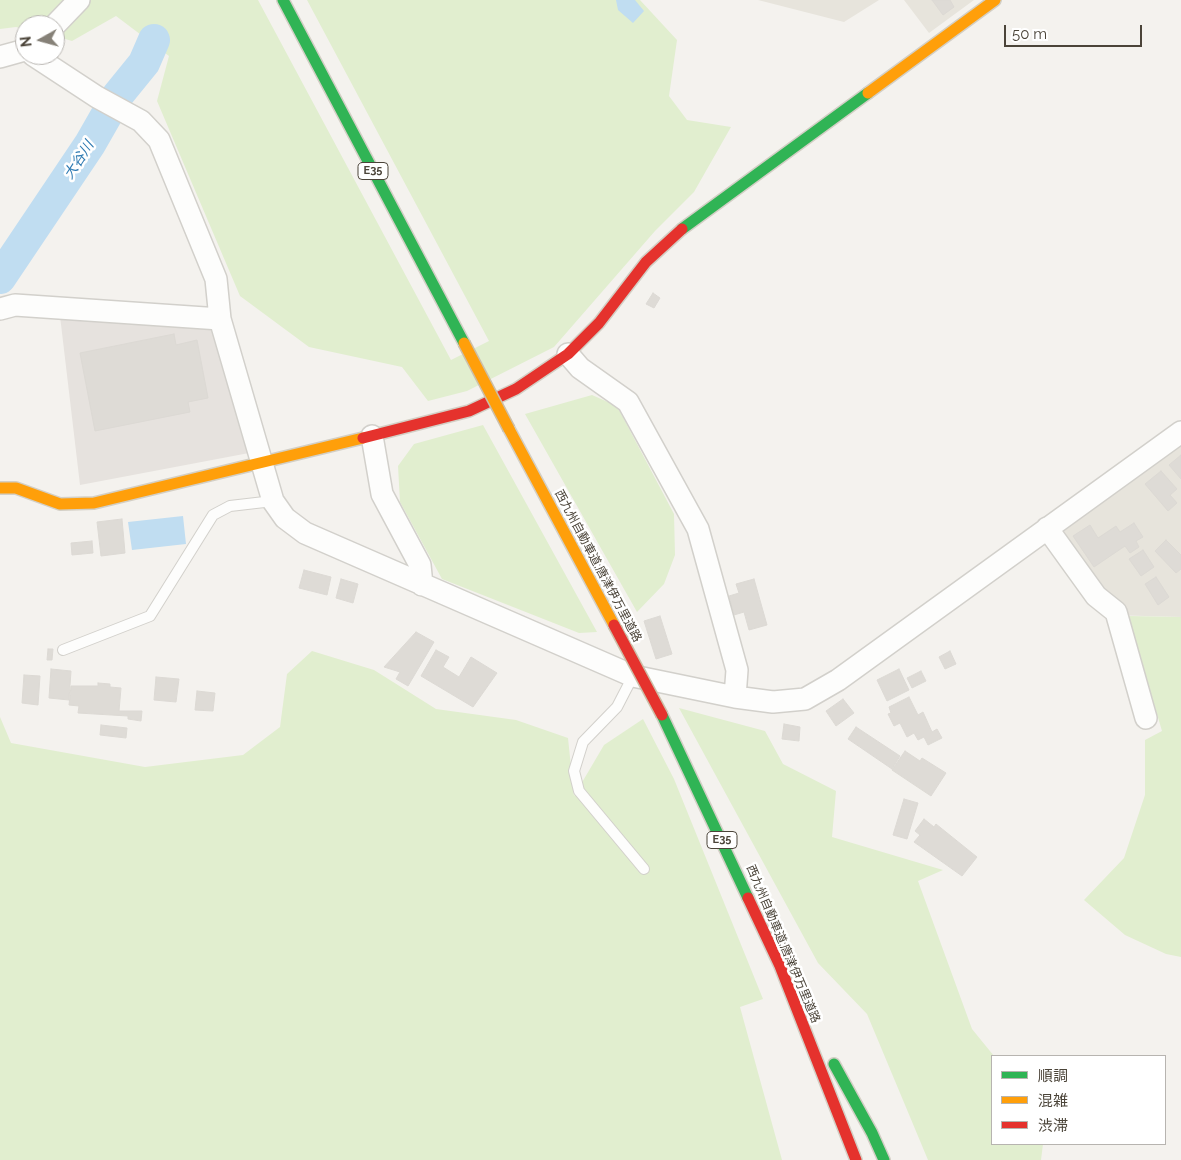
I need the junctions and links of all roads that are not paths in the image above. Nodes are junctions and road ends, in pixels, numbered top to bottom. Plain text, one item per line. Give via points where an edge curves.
1 (80, 0) edge
2 (283, 0) edge
3 (995, 0) edge
4 (65, 16) edge
5 (15, 53) edge
6 (0, 57) edge
7 (48, 65) edge
8 (0, 309) edge
9 (220, 319) junction
10 (568, 354) junction
11 (1181, 432) edge
12 (372, 436) junction
13 (262, 463) junction
14 (0, 488) edge
15 (273, 501) junction
16 (1047, 528) junction
17 (422, 585) junction
18 (63, 650) dead end
19 (633, 676) junction
20 (735, 697) junction
21 (1146, 718) dead end
22 (644, 869) dead end
23 (780, 966) junction
24 (856, 1160) edge
25 (884, 1160) edge

1 - 4 street
2 - 23 main road, 西九州自動車道;唐津伊万里道路 / E35, bridge via 662,715
3 - 10 main road via 690,222 646,262 599,323
5 - 6 street
7 - 9 street via 142,121 159,140 216,279
8 - 9 street via 15,306
9 - 13 street
10 - 12 main road via 516,389 469,411
10 - 20 street via 580,368 628,402 698,529 737,670
11 - 16 street
12 - 13 main road
12 - 17 street via 382,494 420,565
13 - 14 main road via 94,503 60,504 16,488
13 - 15 street
15 - 17 street via 286,518 305,533
15 - 18 lane via 230,506 213,515 150,616
16 - 20 street via 838,680 804,699 773,702
16 - 21 street via 1096,596 1116,612
17 - 19 street
19 - 20 street
19 - 22 lane via 617,707 583,742 574,771 579,791
23 - 24 main road, 西九州自動車道;唐津伊万里道路 / E35
23 - 25 main road

